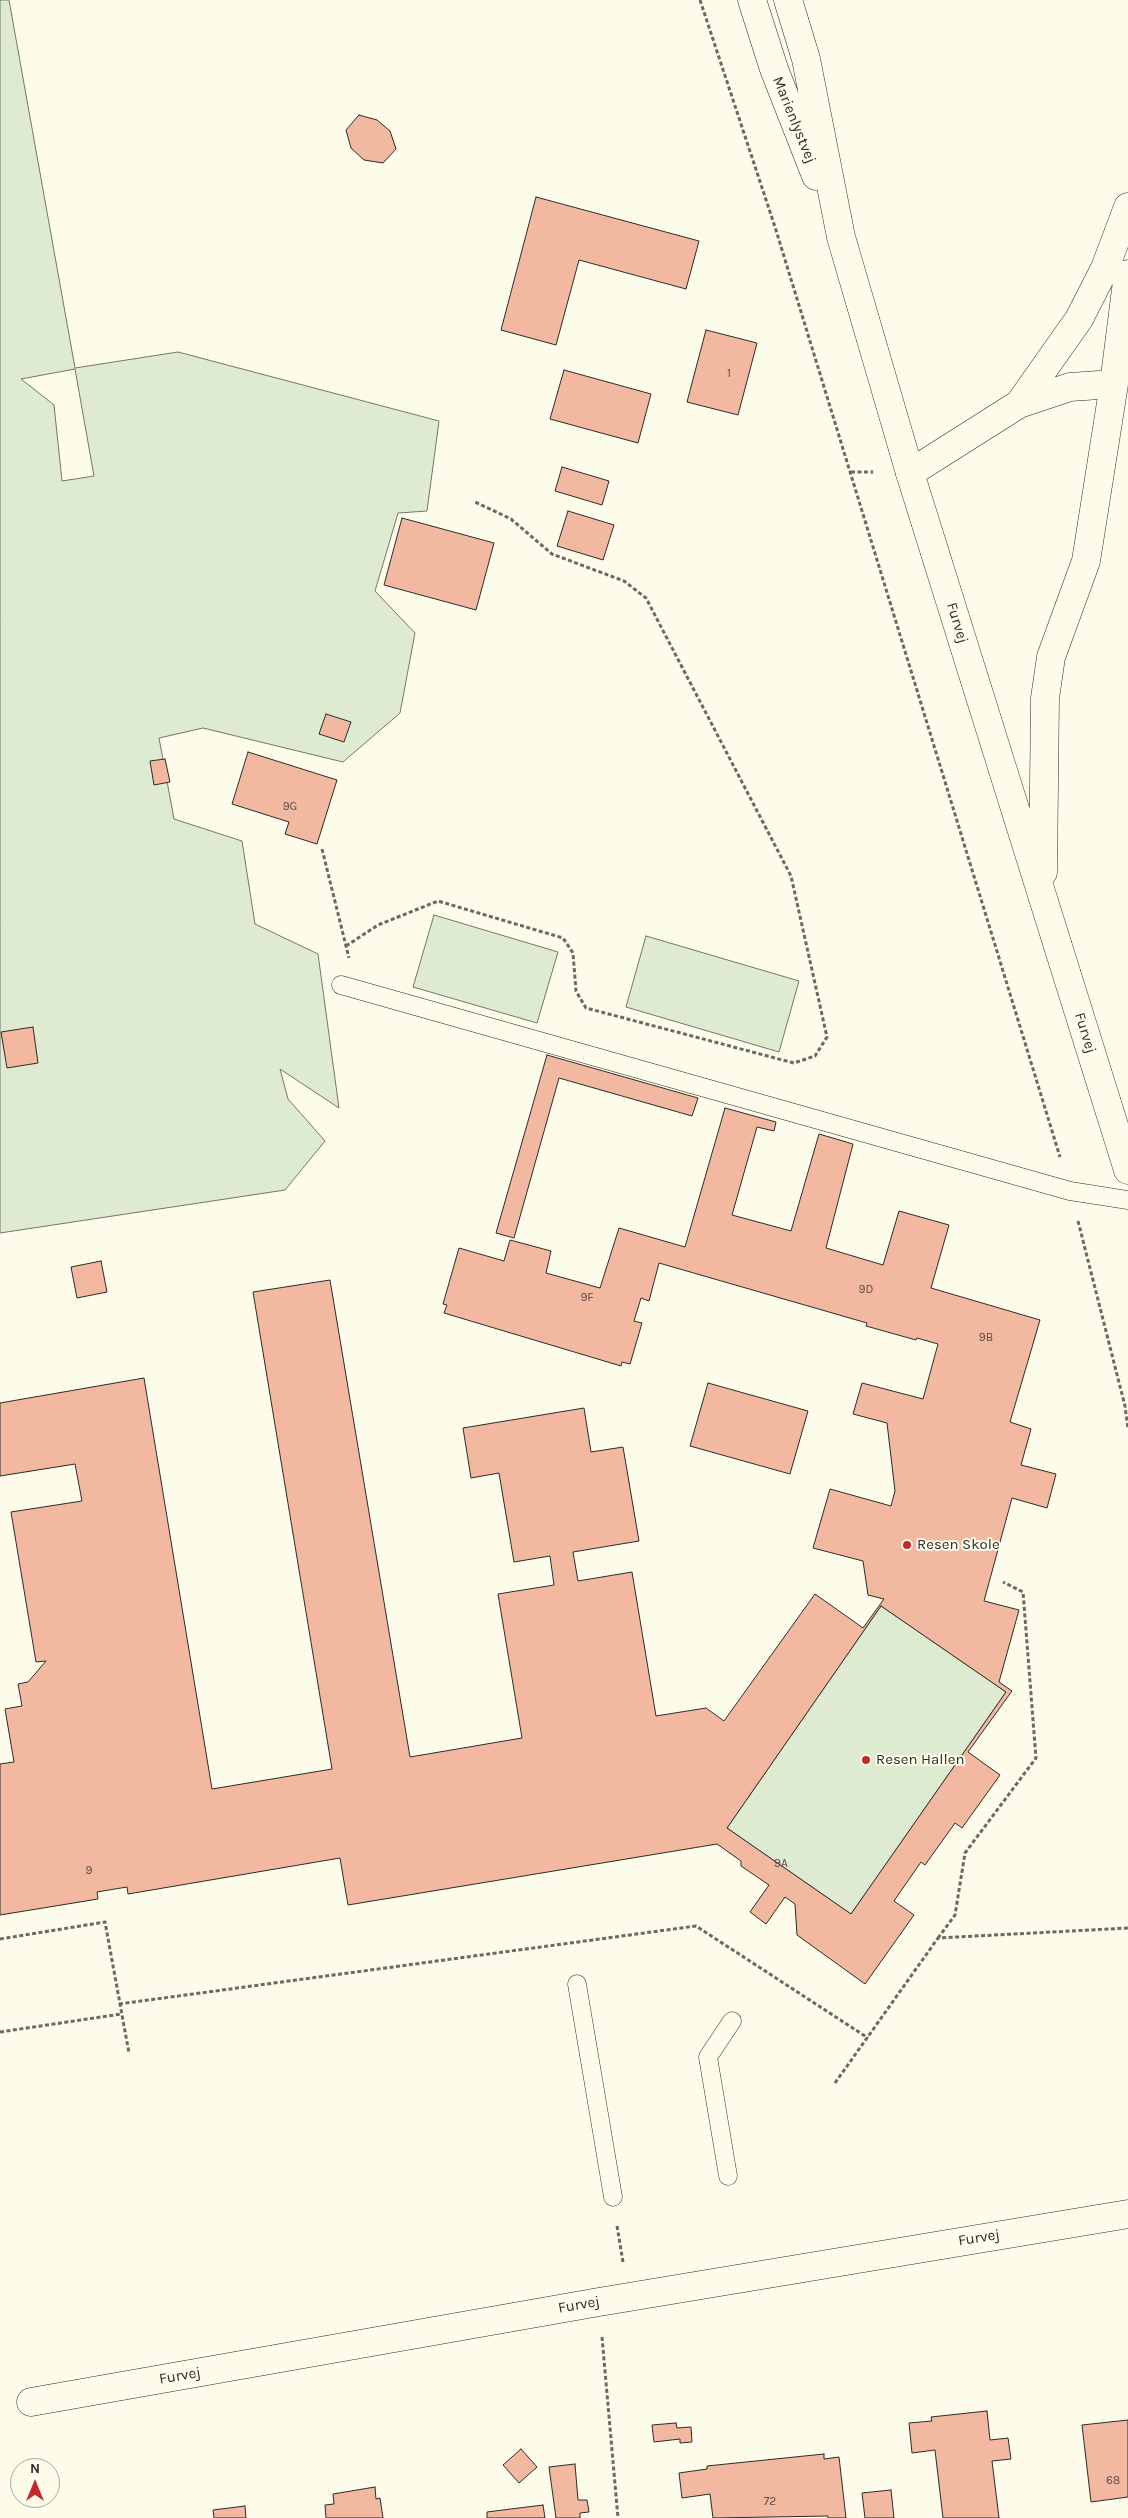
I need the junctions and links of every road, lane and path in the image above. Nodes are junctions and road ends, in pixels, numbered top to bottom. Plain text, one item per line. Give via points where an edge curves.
1 (700, 0) edge
2 (752, 0) edge
3 (788, 0) edge
4 (1128, 206) edge
5 (1128, 235) edge
6 (841, 237) junction
7 (1128, 274) edge
8 (1114, 384) junction
9 (1019, 404) junction
10 (910, 473) junction
11 (475, 502) dead end
12 (322, 849) dead end
13 (1043, 896) junction
14 (346, 946) junction
15 (349, 987) joint
16 (1128, 1170) edge
17 (1070, 1191) junction
18 (1128, 1200) edge
19 (1128, 1429) edge
20 (1003, 1582) dead end
21 (1128, 1928) edge
22 (938, 1938) junction
23 (0, 1939) edge
24 (577, 1984) dead end
25 (119, 2004) junction
26 (121, 2014) junction
27 (732, 2021) dead end
28 (0, 2032) edge
29 (868, 2038) junction
30 (128, 2053) dead end
31 (835, 2083) dead end
32 (728, 2176) dead end
33 (613, 2196) joint
34 (1128, 2214) edge
35 (628, 2297) junction
36 (599, 2302) junction
37 (32, 2402) dead end
38 (618, 2518) edge

1 - 17 path via 781,246
2 - 6 street, Marienlystvej via 774,69
3 - 6 street, Marienlystvej via 806,59
4 - 5 street
4 - 9 street via 1106,268 1079,319
6 - 10 street, Marienlystvej
7 - 8 street, Furvej
8 - 9 street via 1070,387
8 - 13 street, Furvej via 1086,561 1051,657 1045,698
9 - 10 street
10 - 13 street, Furvej
11 - 14 path via 511,519 552,554 624,581 646,598 791,876 827,1037 815,1056 794,1063 586,1008 576,991 573,953 563,938 438,901 378,925
12 - 14 path
13 - 16 street, Furvej
14 - 15 path
15 - 17 lane
17 - 18 lane
17 - 19 path via 1125,1406
20 - 22 path via 1023,1592 1036,1758 965,1853 955,1915
21 - 22 path
22 - 29 path
23 - 25 path via 105,1922
24 - 33 lane
25 - 26 path
25 - 29 path via 696,1926
26 - 28 path
26 - 30 path
27 - 32 lane via 708,2057
29 - 31 path
33 - 35 path
34 - 35 street, Furvej
35 - 36 street, Furvej
36 - 37 street, Furvej
36 - 38 path

